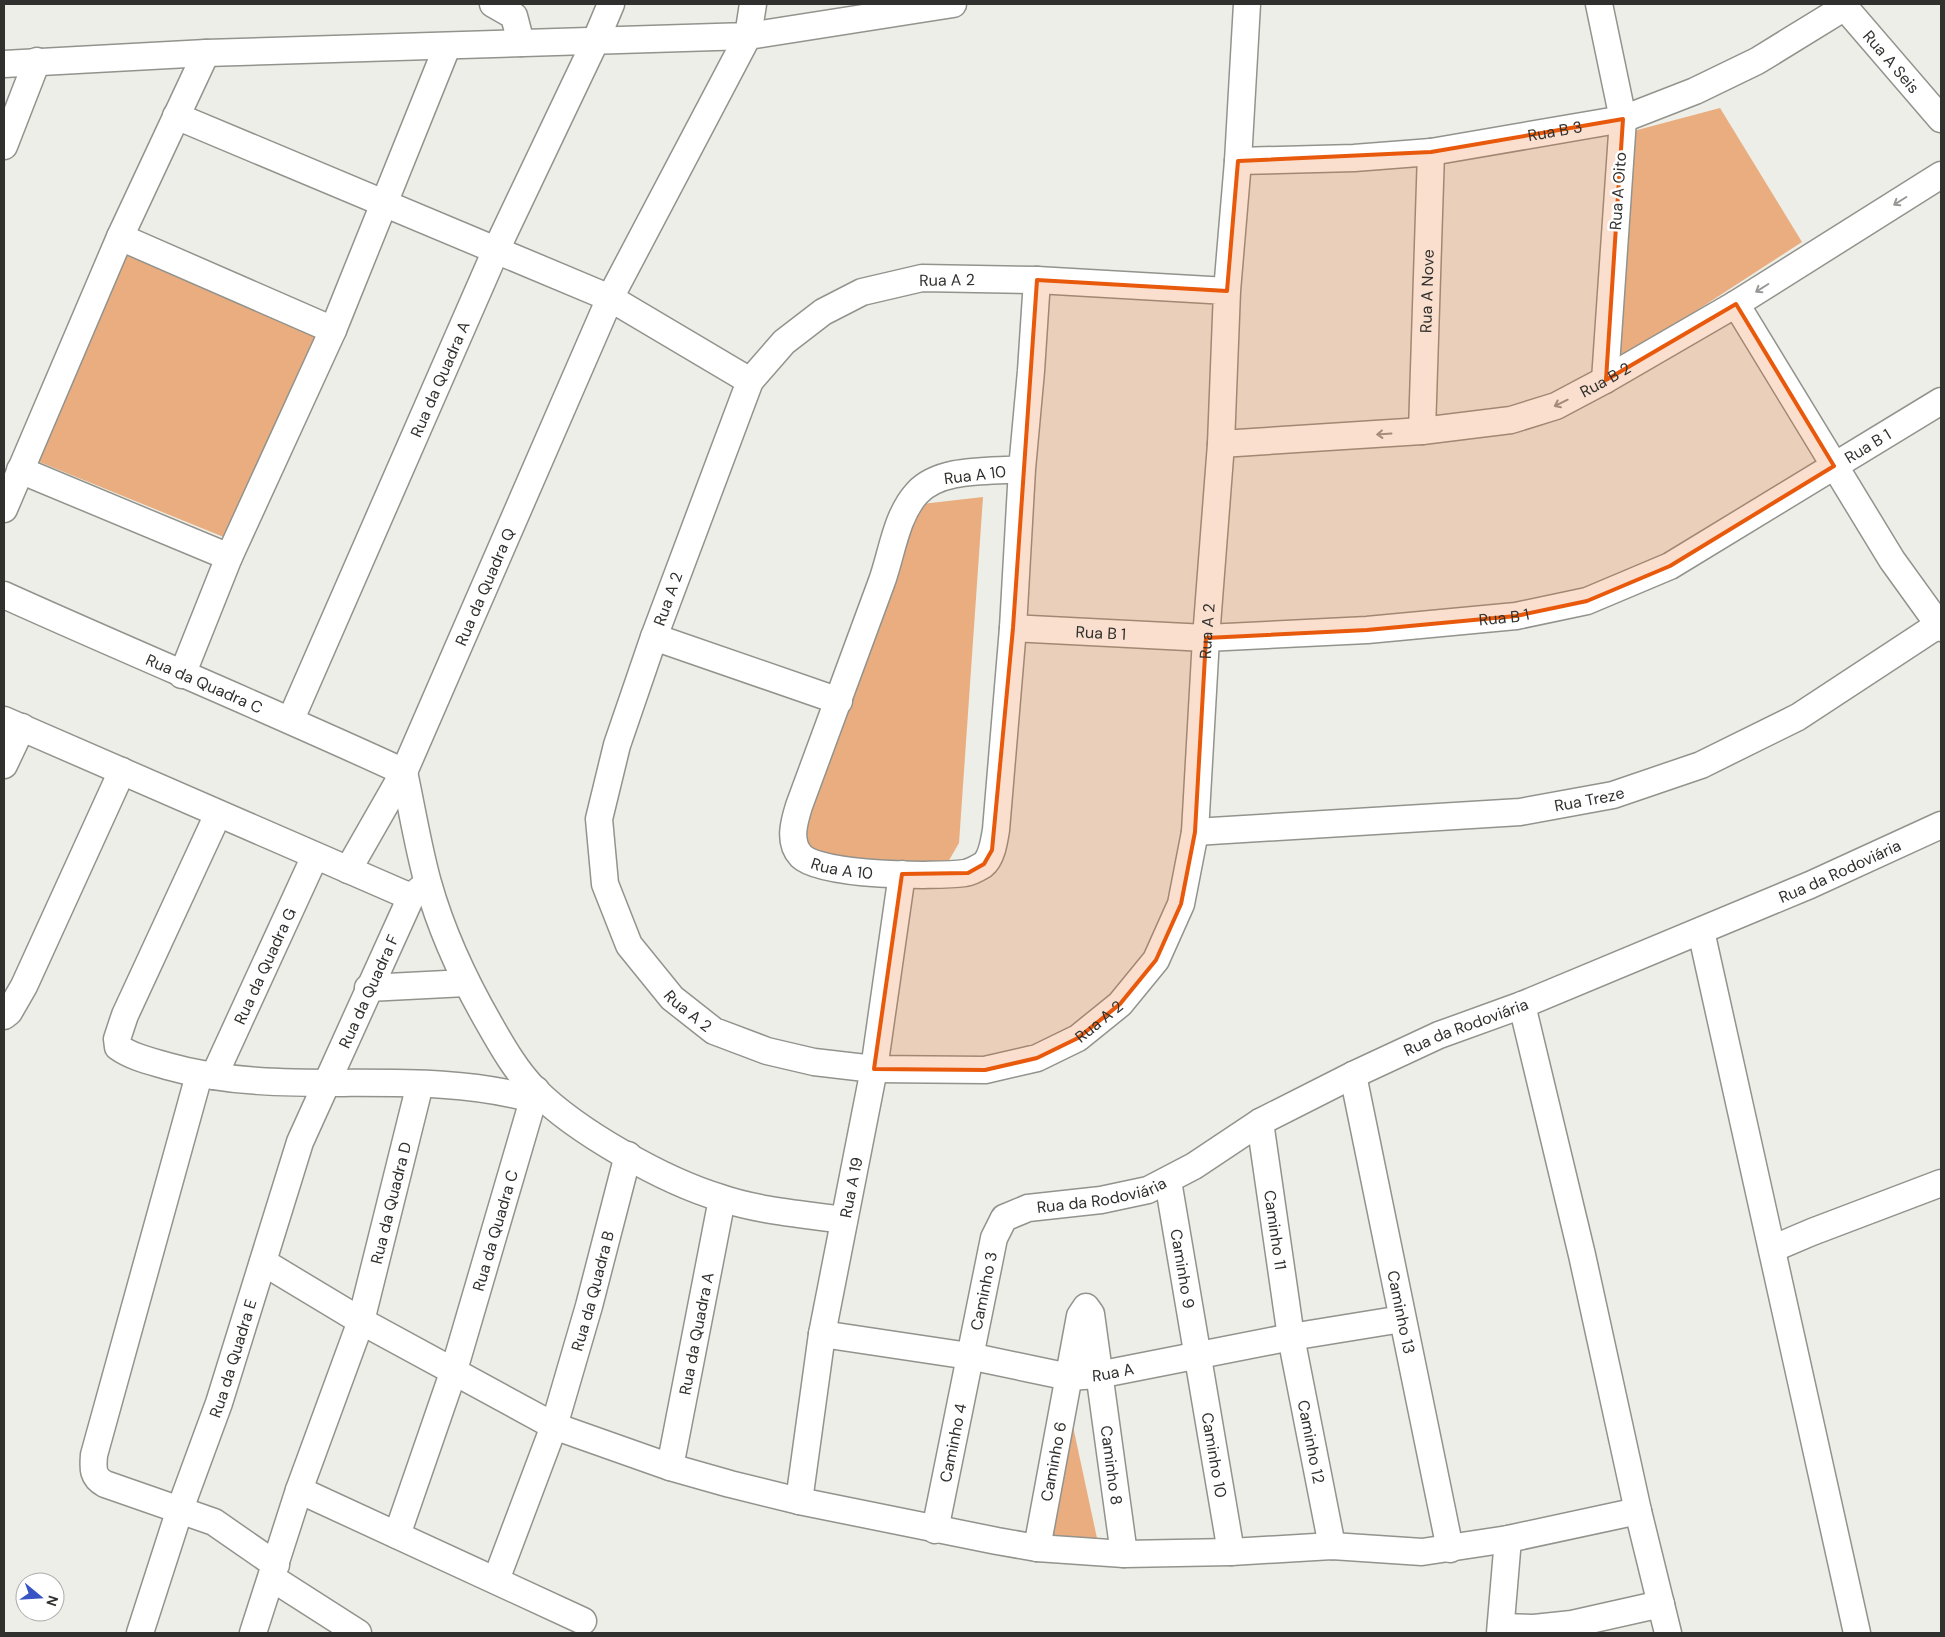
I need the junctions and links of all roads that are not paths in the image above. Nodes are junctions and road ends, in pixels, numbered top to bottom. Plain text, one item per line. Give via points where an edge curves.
1 (493, 4) edge
2 (611, 4) edge
3 (753, 4) edge
4 (953, 4) edge
5 (1247, 4) edge
6 (1599, 4) edge
7 (914, 6) edge
8 (1844, 6) edge
9 (748, 36) junction
10 (595, 42) junction
11 (521, 43) junction
12 (447, 47) junction
13 (206, 53) junction
14 (37, 61) junction
15 (4, 64) edge
16 (176, 116) junction
17 (1623, 119) junction
18 (1941, 119) edge
19 (4, 146) edge
20 (1431, 152) junction
21 (1238, 161) junction
22 (1941, 175) edge
23 (383, 203) junction
24 (120, 237) junction
25 (496, 250) junction
26 (1037, 280) junction
27 (1227, 291) junction
28 (610, 298) junction
29 (1736, 304) junction
30 (333, 330) junction
31 (750, 380) junction
32 (1606, 380) junction
33 (1941, 401) edge
34 (1422, 431) junction
35 (1221, 444) junction
36 (1834, 466) junction
37 (1022, 469) junction
38 (20, 470) junction
39 (4, 509) edge
40 (229, 557) junction
41 (4, 595) edge
42 (1940, 625) edge
43 (1013, 628) junction
44 (654, 637) junction
45 (1206, 638) junction
46 (182, 675) junction
47 (839, 701) junction
48 (290, 719) junction
49 (13, 724) edge
50 (4, 766) edge
51 (122, 771) junction
52 (404, 772) junction
53 (218, 814) junction
54 (1941, 825) edge
55 (1195, 832) junction
56 (315, 856) junction
57 (348, 870) junction
58 (902, 874) junction
59 (419, 890) junction
60 (1702, 931) junction
61 (466, 983) junction
62 (368, 988) junction
63 (1522, 1005) junction
64 (4, 1016) edge
65 (874, 1069) junction
66 (1353, 1075) junction
67 (206, 1076) junction
68 (328, 1084) junction
69 (420, 1084) junction
70 (534, 1095) junction
71 (1260, 1122) junction
72 (628, 1156) junction
73 (1168, 1181) junction
74 (1941, 1183) edge
75 (722, 1199) junction
76 (844, 1220) junction
77 (998, 1227) joint
78 (1772, 1250) junction
79 (263, 1262) junction
80 (1086, 1307) joint
81 (1402, 1319) junction
82 (361, 1321) junction
83 (822, 1334) junction
84 (1291, 1337) junction
85 (969, 1356) junction
86 (1198, 1357) junction
87 (454, 1370) junction
88 (1098, 1375) junction
89 (1069, 1377) junction
90 (554, 1426) junction
91 (670, 1468) junction
92 (299, 1490) junction
93 (799, 1501) junction
94 (180, 1509) junction
95 (1638, 1511) junction
96 (935, 1530) junction
97 (397, 1535) junction
98 (1508, 1540) junction
99 (1332, 1546) junction
100 (1037, 1548) junction
101 (1450, 1549) junction
102 (1231, 1552) junction
103 (1124, 1554) junction
104 (274, 1571) junction
105 (496, 1580) junction
106 (1661, 1604) junction
107 (583, 1621) dead end
108 (1581, 1628) edge
109 (1501, 1630) edge
110 (140, 1633) edge
111 (254, 1633) edge
112 (358, 1633) edge
113 (1668, 1633) edge
114 (1857, 1633) edge

1 - 11 street via 514,16
2 - 10 street, Rua da Quadra A
3 - 9 street, Rua da Quadra Q
4 - 7 street
5 - 21 street, Rua A 2
6 - 17 street, Rua A Oito
7 - 9 street
8 - 17 street, Rua B 3 via 1757,62
8 - 18 street, Rua A Seis
9 - 10 street
9 - 28 street, Rua da Quadra Q
10 - 11 street
10 - 25 street, Rua da Quadra A
11 - 12 street
12 - 13 street
12 - 23 street
13 - 14 street
13 - 16 street
14 - 15 street
14 - 19 street
16 - 23 street
16 - 24 street
17 - 20 street, Rua B 3
17 - 32 street, Rua A Oito
20 - 21 street, Rua B 3
20 - 34 street, Rua A Nove
21 - 27 street, Rua A 2
22 -> 29 street, Rua B 2
23 - 25 street
23 - 30 street
24 - 30 street
24 - 38 street
25 - 28 street
25 - 48 street, Rua da Quadra A
26 - 27 street, Rua A 2
26 - 31 street, Rua A 2 via 922,278 862,292 822,312 784,342
26 - 37 street, Rua A 10
27 - 35 street, Rua A 2
28 - 31 street
28 - 52 street, Rua da Quadra Q
29 - 32 street, Rua B 2
29 - 36 street
30 - 40 street
31 - 44 street, Rua A 2
32 -> 34 street, Rua B 2 via 1556,406 1511,420
33 - 36 street, Rua B 1
34 -> 35 street, Rua B 2
35 - 45 street, Rua A 2
36 - 42 street via 1892,560
36 - 45 street, Rua B 1 via 1670,566 1587,601 1516,616 1367,630
37 - 43 street, Rua A 10
37 - 47 street, Rua A 10 via 958,474 935,480 918,493 903,514
38 - 39 street
38 - 40 street
40 - 46 street
41 - 46 street, Rua da Quadra C
42 - 55 street, Rua Treze via 1798,717 1701,765 1613,795 1520,812
43 - 45 street, Rua B 1
43 - 58 street, Rua A 10 via 992,850 984,864 968,872
44 - 47 street
44 - 65 street, Rua A 2 via 617,745 599,819 605,884 629,945 672,998 714,1031 767,1051 814,1062
45 - 55 street, Rua A 2
46 - 48 street, Rua da Quadra C
47 - 58 street, Rua A 10 via 799,806 793,826 794,844 809,863 826,868
48 - 52 street, Rua da Quadra C
49 - 50 street
49 - 51 street
51 - 53 street
51 - 64 street via 24,986
52 - 57 street, Rua da Quadra Q
52 - 59 street
53 - 56 street
53 - 67 street via 125,1015 117,1039 118,1047 132,1055
54 - 60 street, Rua da Rodoviária
55 - 65 street, Rua A 2 via 1181,904 1156,960 1120,1004 1078,1038 1036,1058 985,1070
56 - 57 street
56 - 67 street, Rua da Quadra G
57 - 59 street
58 - 65 street, Rua A 19
59 - 61 street
59 - 62 street, Rua da Quadra F
60 - 63 street, Rua da Rodoviária
60 - 78 street
61 - 62 street
61 - 70 street
62 - 68 street, Rua da Quadra F
63 - 66 street, Rua da Rodoviária via 1439,1035
63 - 95 street via 1582,1255
65 - 76 street, Rua A 19
66 - 71 street, Rua da Rodoviária
66 - 81 street, Caminho 13
67 - 68 street
67 - 94 street, Rua da Quadra G via 93,1464 96,1478 104,1484
68 - 69 street
68 - 79 street, Rua da Quadra E via 300,1142
69 - 70 street
69 - 82 street, Rua da Quadra D
70 - 72 street
70 - 87 street, Rua da Quadra C
71 - 73 street, Rua da Rodoviária
71 - 84 street, Caminho 11
72 - 75 street via 678,1182
72 - 90 street, Rua da Quadra B
73 - 77 street, Rua da Rodoviária via 1125,1195 1028,1208 1004,1218
73 - 86 street, Caminho 9
74 - 78 street
75 - 76 street
75 - 91 street, Rua da Quadra A
76 - 83 street, Rua A 19
77 - 85 street, Caminho 3
78 - 114 street
79 - 82 street
79 - 94 street, Rua da Quadra E via 219,1403
80 - 88 street, Caminho 8 via 1091,1314
80 - 89 street, Caminho 6 via 1080,1316
81 - 84 street, Rua A
81 - 101 street, Caminho 13
82 - 87 street
82 - 92 street, Rua da Quadra D
83 - 85 street, Rua A
83 - 93 street, Rua A 19
84 - 86 street, Rua A
84 - 99 street, Caminho 12
85 - 89 street, Rua A
85 - 96 street, Caminho 4
86 - 88 street, Rua A
86 - 102 street, Caminho 10
87 - 90 street via 506,1402
87 - 97 street, Rua da Quadra C
88 - 89 street, Rua A
88 - 103 street, Caminho 8
89 - 100 street, Caminho 6
90 - 91 street
90 - 105 street, Rua da Quadra B
91 - 93 street
92 - 97 street
92 - 104 street, Rua da Quadra D
93 - 96 street
94 - 104 street, Rua da Quadra G via 214,1522
94 - 110 street, Rua da Quadra E
95 - 98 street
95 - 106 street
96 - 100 street
97 - 105 street
98 - 101 street
98 - 109 street
99 - 101 street via 1398,1551
99 - 102 street
100 - 103 street
102 - 103 street
104 - 111 street, Rua da Quadra D
104 - 112 street, Rua da Quadra G
105 - 107 street
106 - 108 street
106 - 113 street
108 - 109 street

